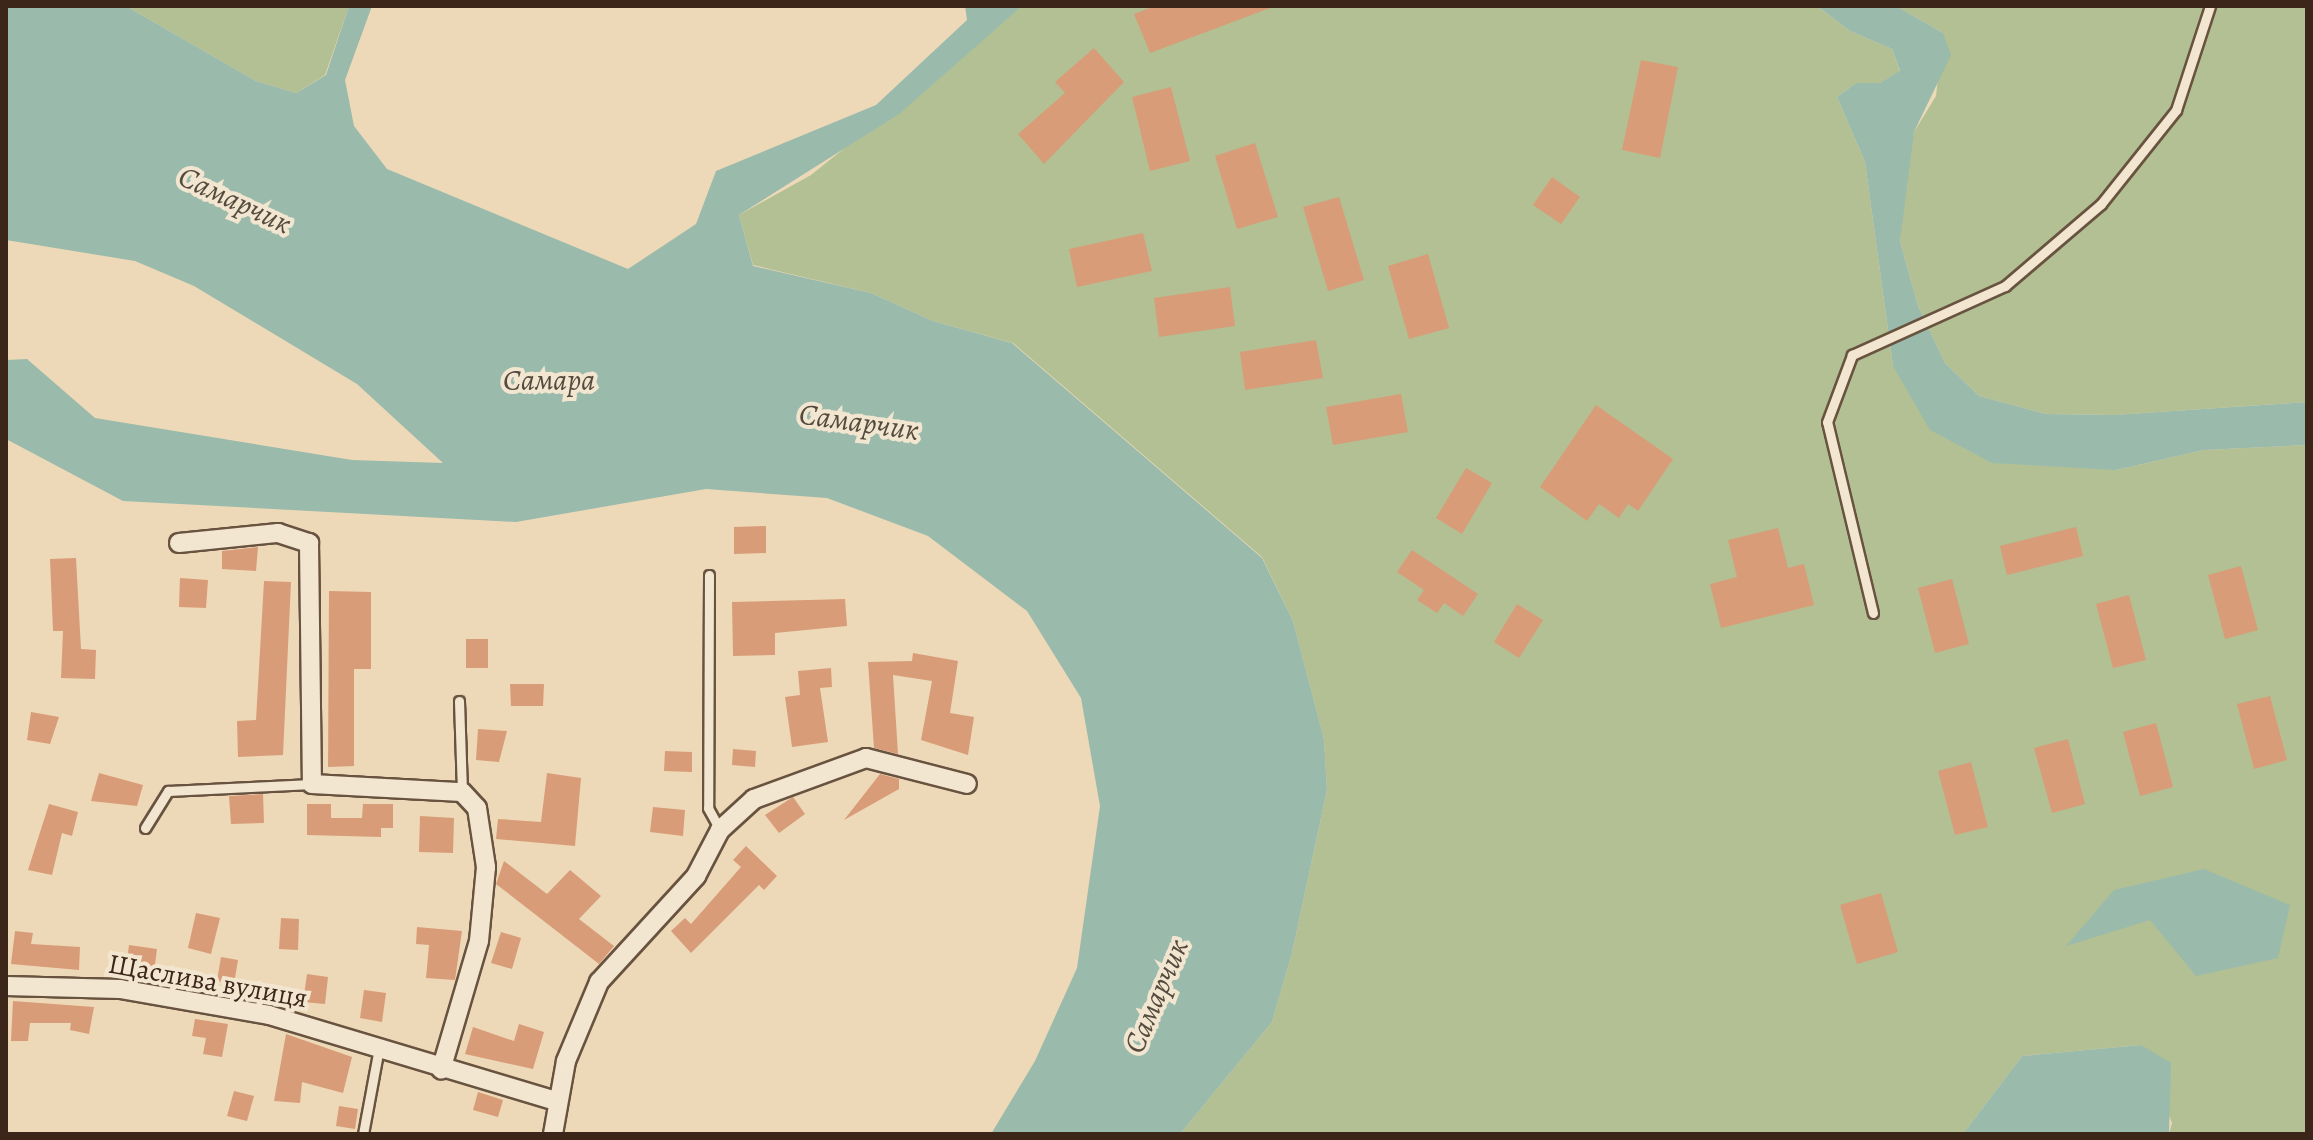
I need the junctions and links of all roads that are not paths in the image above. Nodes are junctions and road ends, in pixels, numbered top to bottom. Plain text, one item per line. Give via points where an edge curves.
1 (2210, 6) edge
2 (179, 543) dead end
3 (709, 575) dead end
4 (1873, 613) dead end
5 (459, 701) dead end
6 (312, 784) junction
7 (967, 784) dead end
8 (462, 792) junction
9 (145, 828) dead end
10 (720, 830) junction
11 (6, 986) edge
12 (379, 1048) junction
13 (441, 1070) junction
14 (556, 1101) junction
15 (363, 1134) edge
16 (553, 1134) edge

1 - 4 lane via 2176,110 2101,204 2005,286 1852,355 1827,422
2 - 6 street via 278,533 309,543
3 - 10 lane via 708,808
5 - 8 lane
6 - 8 street
6 - 9 lane via 168,791
7 - 10 street via 866,758 754,799
8 - 13 street via 477,808 486,867 479,941
10 - 14 street via 696,876 599,982
11 - 12 street, Щаслива вулиця via 120,989 269,1015
12 - 13 street, Щаслива вулиця
12 - 15 lane
13 - 14 street, Щаслива вулиця
14 - 16 street

